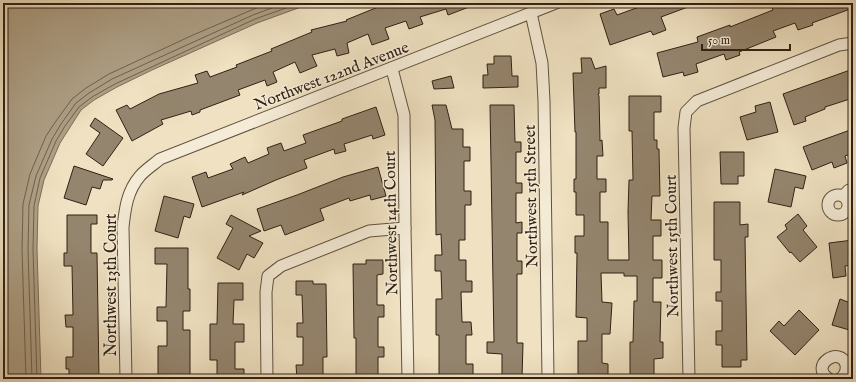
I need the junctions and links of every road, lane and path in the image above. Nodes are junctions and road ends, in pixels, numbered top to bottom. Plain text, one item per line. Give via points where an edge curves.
1 (556, 3) edge
2 (531, 13) junction
3 (853, 43) edge
4 (392, 69) junction
5 (853, 188) edge
6 (129, 192) joint
7 (843, 196) dead end
8 (405, 228) junction
9 (126, 379) edge
10 (267, 379) edge
11 (408, 379) edge
12 (548, 379) edge
13 (689, 379) edge
14 (829, 379) edge
15 (840, 379) edge

1 - 2 street, Northwest 122nd Avenue
2 - 4 street, Northwest 122nd Avenue
2 - 12 street, Northwest 15th Street via 542,63 544,101
3 - 13 street, Northwest 15th Court via 839,45 697,101 686,112 684,128
4 - 6 street, Northwest 122nd Avenue via 160,159 140,176
4 - 8 street, Northwest 14th Court via 404,115
5 - 7 street
6 - 9 street, Northwest 13th Court via 124,227
8 - 10 street via 369,231 281,266 268,276
8 - 11 street, Northwest 14th Court
14 - 15 street via 824,374 822,366 827,359 834,356 846,365 845,373

